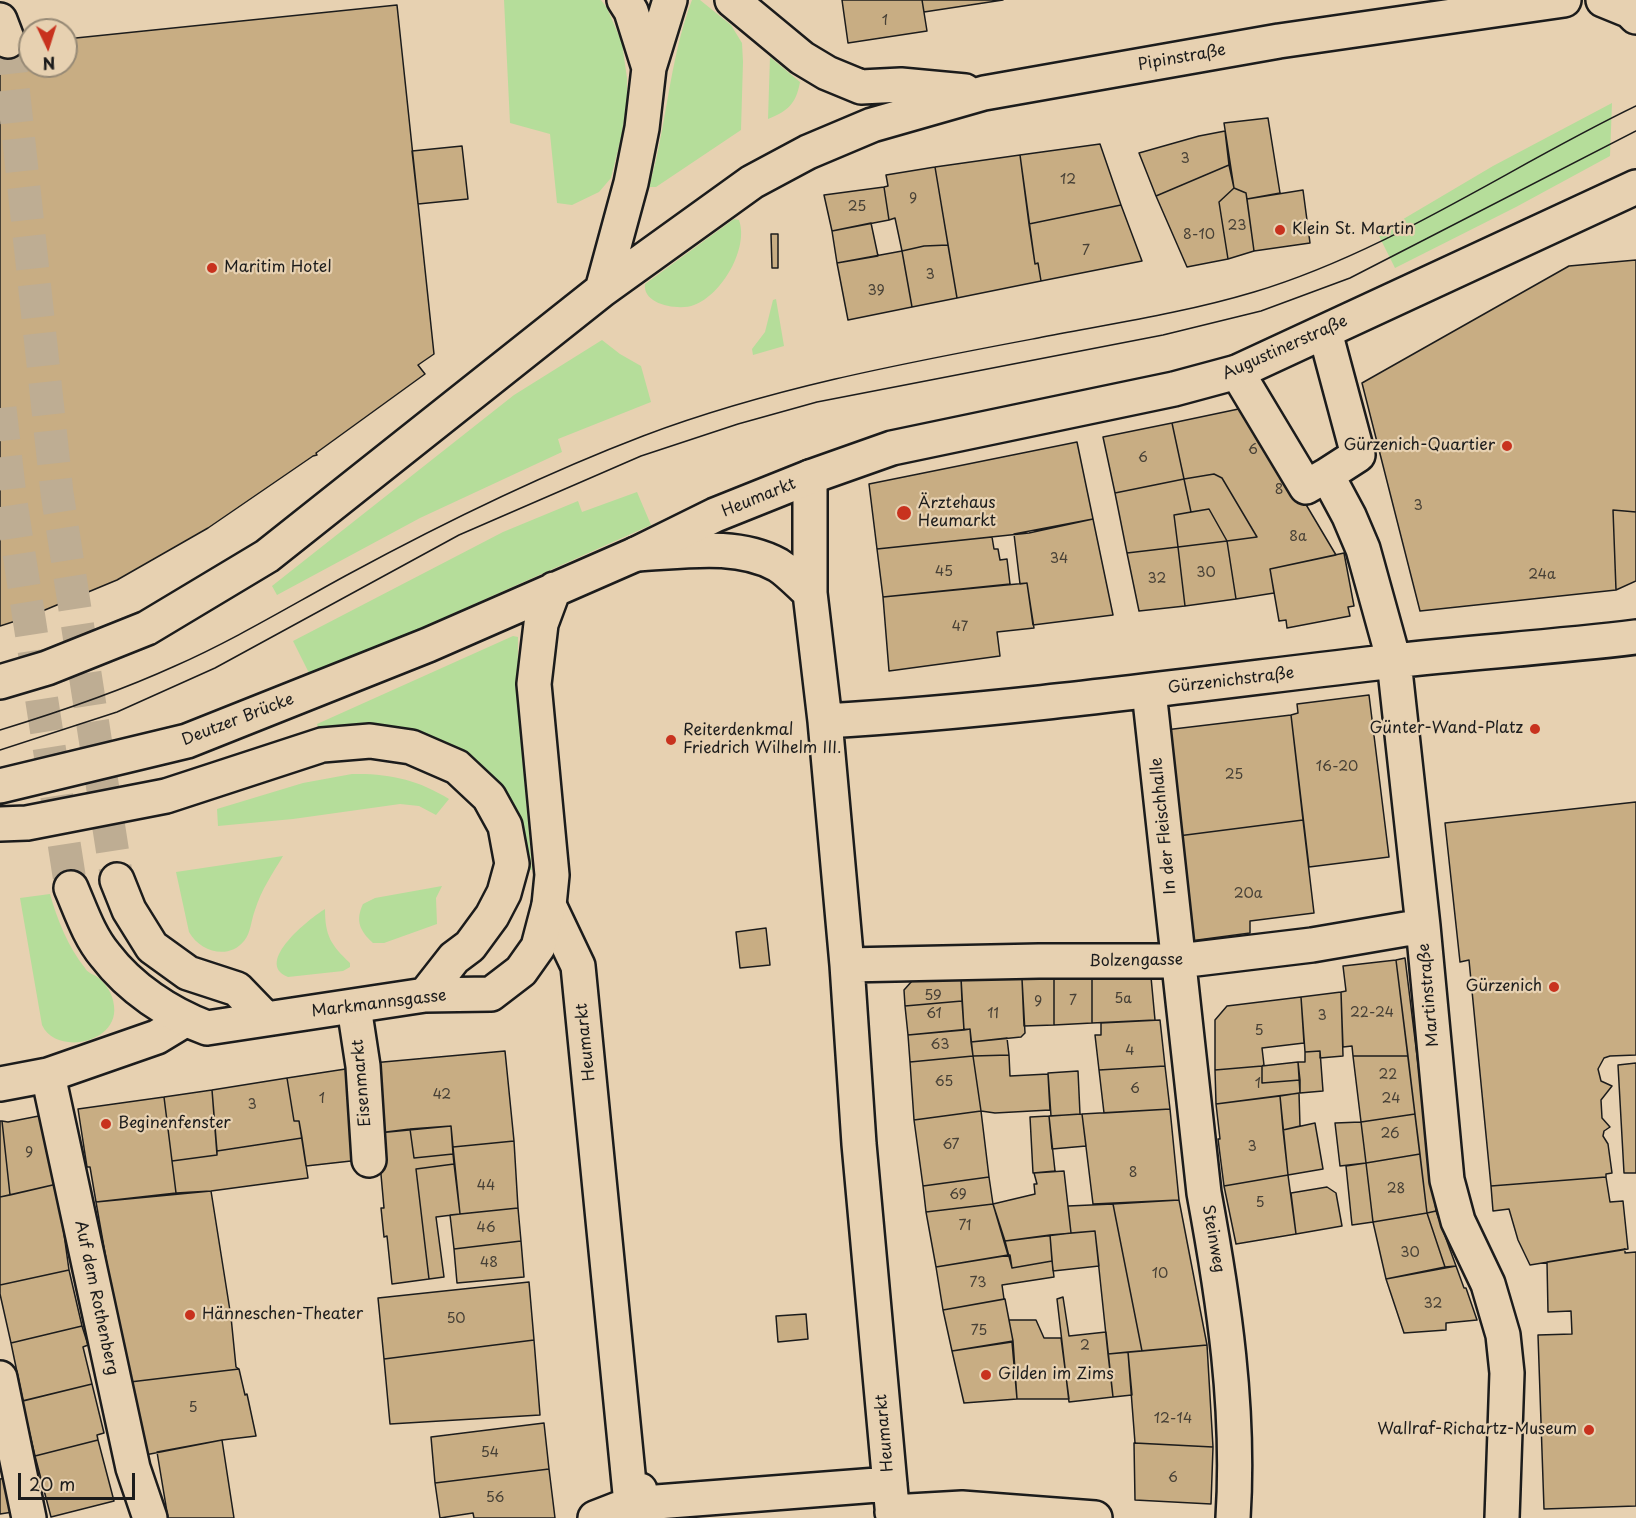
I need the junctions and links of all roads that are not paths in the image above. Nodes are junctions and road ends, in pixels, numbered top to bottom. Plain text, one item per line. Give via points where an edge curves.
1 (624, 0) edge
2 (670, 0) edge
3 (1564, 0) edge
4 (1603, 0) edge
5 (748, 6) edge
6 (1636, 17) edge
7 (650, 68) junction
8 (984, 93) junction
9 (1636, 186) edge
10 (602, 290) junction
11 (1324, 332) junction
12 (1237, 372) junction
13 (1327, 475) junction
14 (810, 477) junction
15 (636, 554) junction
16 (555, 589) junction
17 (810, 593) junction
18 (466, 628) joint
19 (1636, 637) edge
20 (1394, 661) junction
21 (0, 682) edge
22 (1149, 690) junction
23 (825, 721) junction
24 (0, 786) edge
25 (0, 824) edge
26 (117, 880) tunnel mouth
27 (71, 888) tunnel mouth
28 (549, 905) junction
29 (1423, 926) junction
30 (1179, 961) junction
31 (847, 965) junction
32 (425, 995) junction
33 (354, 1007) junction
34 (265, 1018) junction
35 (185, 1020) junction
36 (48, 1076) junction
37 (0, 1084) edge
38 (369, 1160) dead end
39 (0, 1378) edge
40 (635, 1497) junction
41 (892, 1505) edge
42 (29, 1518) edge
43 (150, 1518) edge
44 (594, 1518) edge
45 (1095, 1518) edge
46 (1233, 1518) edge
47 (1502, 1518) edge

1 - 7 street
2 - 7 street
3 - 8 street, Pipinstraße via 1279,40
4 - 6 street
5 - 8 street via 802,58 861,87 902,85
7 - 10 street via 631,183
8 - 10 street, Pipinstraße via 873,125 808,152 753,182
9 - 11 street, Augustinerstraße
10 - 21 street via 267,556 147,628 47,668
11 - 12 street, Augustinerstraße
11 - 13 street via 1358,455
12 - 13 street via 1306,487
12 - 14 street, Augustinerstraße via 1174,389 892,448
13 - 20 street, Martinstraße via 1363,549
14 - 15 street, Heumarkt via 716,515
14 - 17 street, Heumarkt
15 - 16 street, Heumarkt
15 - 17 street, Heumarkt via 712,550 756,556 779,566
16 - 18 street, Heumarkt
16 - 28 street via 541,624 534,684 552,875
17 - 23 street, Heumarkt
18 - 24 street, Deutzer Brücke via 188,741
19 - 20 street, Gürzenichstraße
20 - 22 street, Gürzenichstraße
20 - 29 street, Martinstraße
22 - 23 street, Gürzenichstraße
22 - 30 street, In der Fleischhalle
23 - 31 street, Heumarkt
25 - 32 street via 27,823 166,796 322,745 370,741 411,747 457,767 489,797 505,826 512,864 492,916
26 - 34 street via 129,910 152,946 188,973 237,989
27 - 35 street, Markmannsgasse via 105,955 129,980
28 - 32 street, Markmannsgasse via 538,947 521,971 491,994
28 - 40 street, Heumarkt via 578,966
29 - 30 street, Bolzengasse
29 - 47 street, Martinstraße via 1447,1180 1458,1221 1488,1284 1503,1335 1507,1373
30 - 31 street, Bolzengasse
30 - 46 street, Steinweg via 1204,1193 1220,1276 1234,1401
31 - 41 street, Heumarkt
32 - 33 street, Markmannsgasse
33 - 34 street, Markmannsgasse
33 - 38 street, Eisenmarkt
34 - 35 street, Markmannsgasse via 207,1028
35 - 36 street via 157,1037
36 - 37 street
36 - 43 street, Auf dem Rothenberg via 133,1468
39 - 42 street
40 - 41 street, Heumarkt
40 - 44 street, Heumarkt
41 - 45 street

